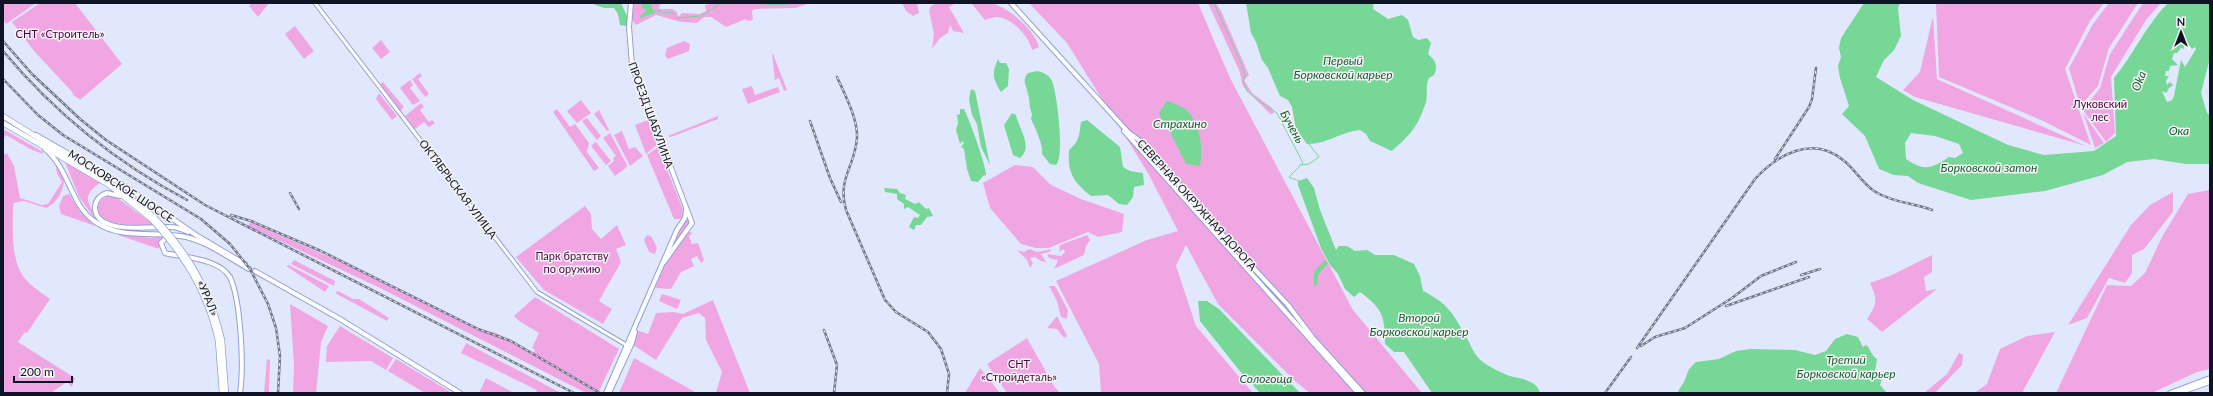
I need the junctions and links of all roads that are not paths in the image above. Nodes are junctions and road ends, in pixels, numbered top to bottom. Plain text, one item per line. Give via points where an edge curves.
1 (315, 3) edge
2 (631, 3) edge
3 (1007, 3) edge
4 (1011, 3) edge
5 (3, 116) edge
6 (3, 123) edge
7 (16, 124) junction
8 (36, 141) junction
9 (1143, 143) junction
10 (1138, 148) junction
11 (131, 202) junction
12 (686, 207) junction
13 (152, 218) junction
14 (685, 218) junction
15 (690, 218) junction
16 (171, 235) junction
17 (196, 235) junction
18 (664, 262) junction
19 (245, 264) tunnel mouth
20 (249, 270) tunnel mouth
21 (255, 271) tunnel mouth
22 (259, 276) tunnel mouth
23 (1288, 304) junction
24 (1282, 309) junction
25 (220, 341) junction
26 (628, 347) junction
27 (2210, 378) edge
28 (2210, 382) edge
29 (608, 391) edge
30 (222, 393) edge
31 (226, 393) edge
32 (240, 393) edge
33 (456, 393) edge
34 (460, 393) edge
35 (1358, 393) edge
36 (1363, 393) edge
37 (2170, 393) edge
38 (2178, 393) edge

1 - 26 main road, ОКТЯБРЬСКАЯ УЛИЦА via 537,292
2 - 12 main road, ПРОЕЗД ШАБУЛИНА via 629,27 632,65
3 - 10 main road, СЕВЕРНАЯ ОКРУЖНАЯ ДОРОГА via 1027,22
4 - 9 main road, СЕВЕРНАЯ ОКРУЖНАЯ ДОРОГА via 1128,132
5 - 7 highway, МОСКОВСКОЕ ШОССЕ
6 - 8 highway, МОСКОВСКОЕ ШОССЕ
7 - 13 highway, МОСКОВСКОЕ ШОССЕ via 118,188
7 - 17 main road, МОСКОВСКОЕ ШОССЕ via 125,186
8 - 11 highway, МОСКОВСКОЕ ШОССЕ via 109,185
8 - 16 main road, МОСКОВСКОЕ ШОССЕ via 61,166 80,206 94,221 111,230 124,233
9 - 10 main road via 1138,142
9 - 23 main road, СЕВЕРНАЯ ОКРУЖНАЯ ДОРОГА via 1226,240
10 - 24 main road, СЕВЕРНАЯ ОКРУЖНАЯ ДОРОГА
11 - 13 highway, МОСКОВСКОЕ ШОССЕ
11 - 17 main road via 117,194 106,193 97,200 96,211 99,219 112,226 171,227
12 - 14 main road
12 - 15 main road, ПРОЕЗД ШАБУЛИНА
13 - 25 highway, «УРАЛ», bridge via 190,268 209,307
14 - 15 main road
14 - 18 main road via 677,230
15 - 18 main road, ПРОЕЗД ШАБУЛИНА via 692,223
16 - 20 main road, МОСКОВСКОЕ ШОССЕ via 201,242
16 - 32 main road via 164,238 161,243 165,252 215,265 228,274 232,281 242,364
17 - 19 main road, МОСКОВСКОЕ ШОССЕ
18 - 26 main road
21 - 34 main road via 335,316
22 - 33 main road
23 - 24 main road via 1288,310
23 - 36 main road, СЕВЕРНАЯ ОКРУЖНАЯ ДОРОГА via 1313,338
24 - 35 main road, СЕВЕРНАЯ ОКРУЖНАЯ ДОРОГА
25 - 30 highway, «УРАЛ»
25 - 31 highway, «УРАЛ»
26 - 29 main road
27 - 37 main road
28 - 38 main road

